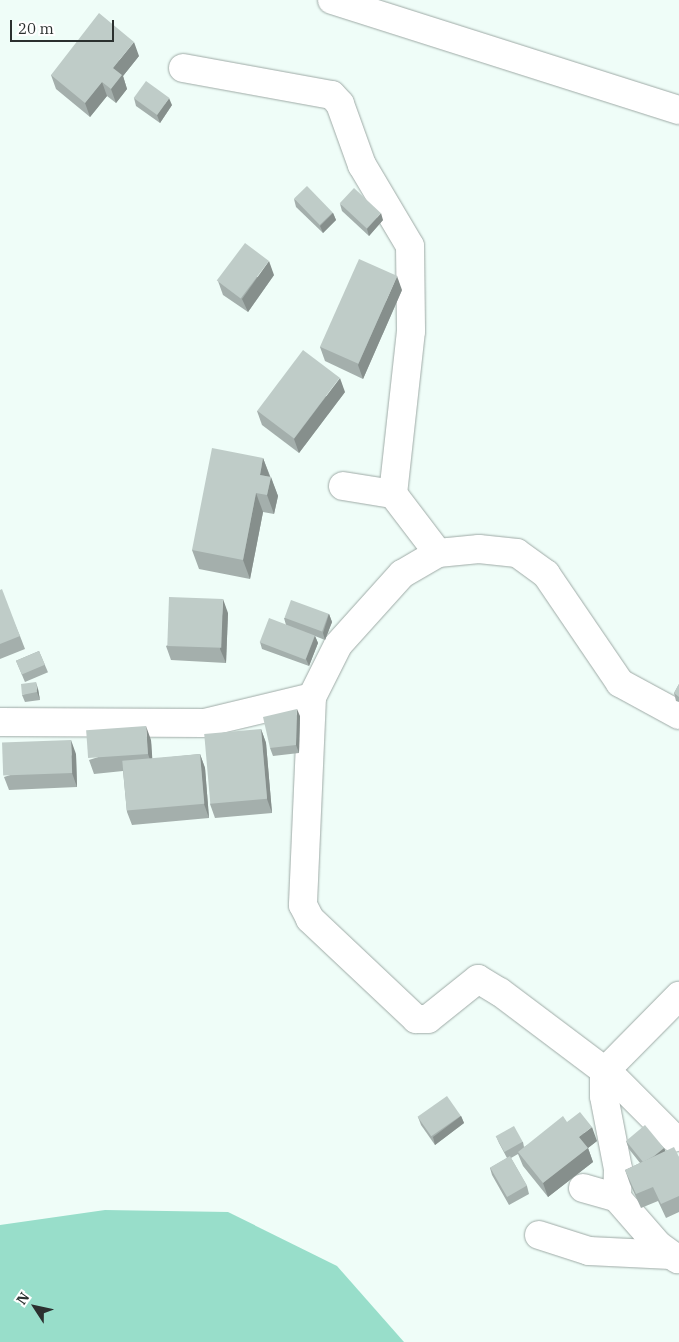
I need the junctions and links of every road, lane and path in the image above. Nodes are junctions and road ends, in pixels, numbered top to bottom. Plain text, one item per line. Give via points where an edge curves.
1 (332, 0) edge
2 (183, 68) dead end
3 (679, 110) edge
4 (343, 486) dead end
5 (393, 494) junction
6 (438, 553) junction
7 (312, 697) junction
8 (679, 715) edge
9 (0, 722) edge
10 (679, 996) edge
11 (604, 1072) junction
12 (674, 1138) dead end
13 (583, 1188) dead end
14 (616, 1198) junction
15 (539, 1235) dead end
16 (675, 1258) edge

1 - 3 street
2 - 5 street via 332,95 340,104 362,164 402,227 412,270 410,330
4 - 5 street
5 - 6 street
6 - 7 street via 402,574 374,600 338,644
6 - 8 street via 479,549 517,553 546,574 620,683
7 - 9 street via 204,723
7 - 11 street via 303,905 310,919 407,1015 428,1019 478,979
10 - 11 street
11 - 12 street
11 - 14 street via 604,1096 618,1169
13 - 14 street
14 - 16 street
15 - 16 street via 590,1251

